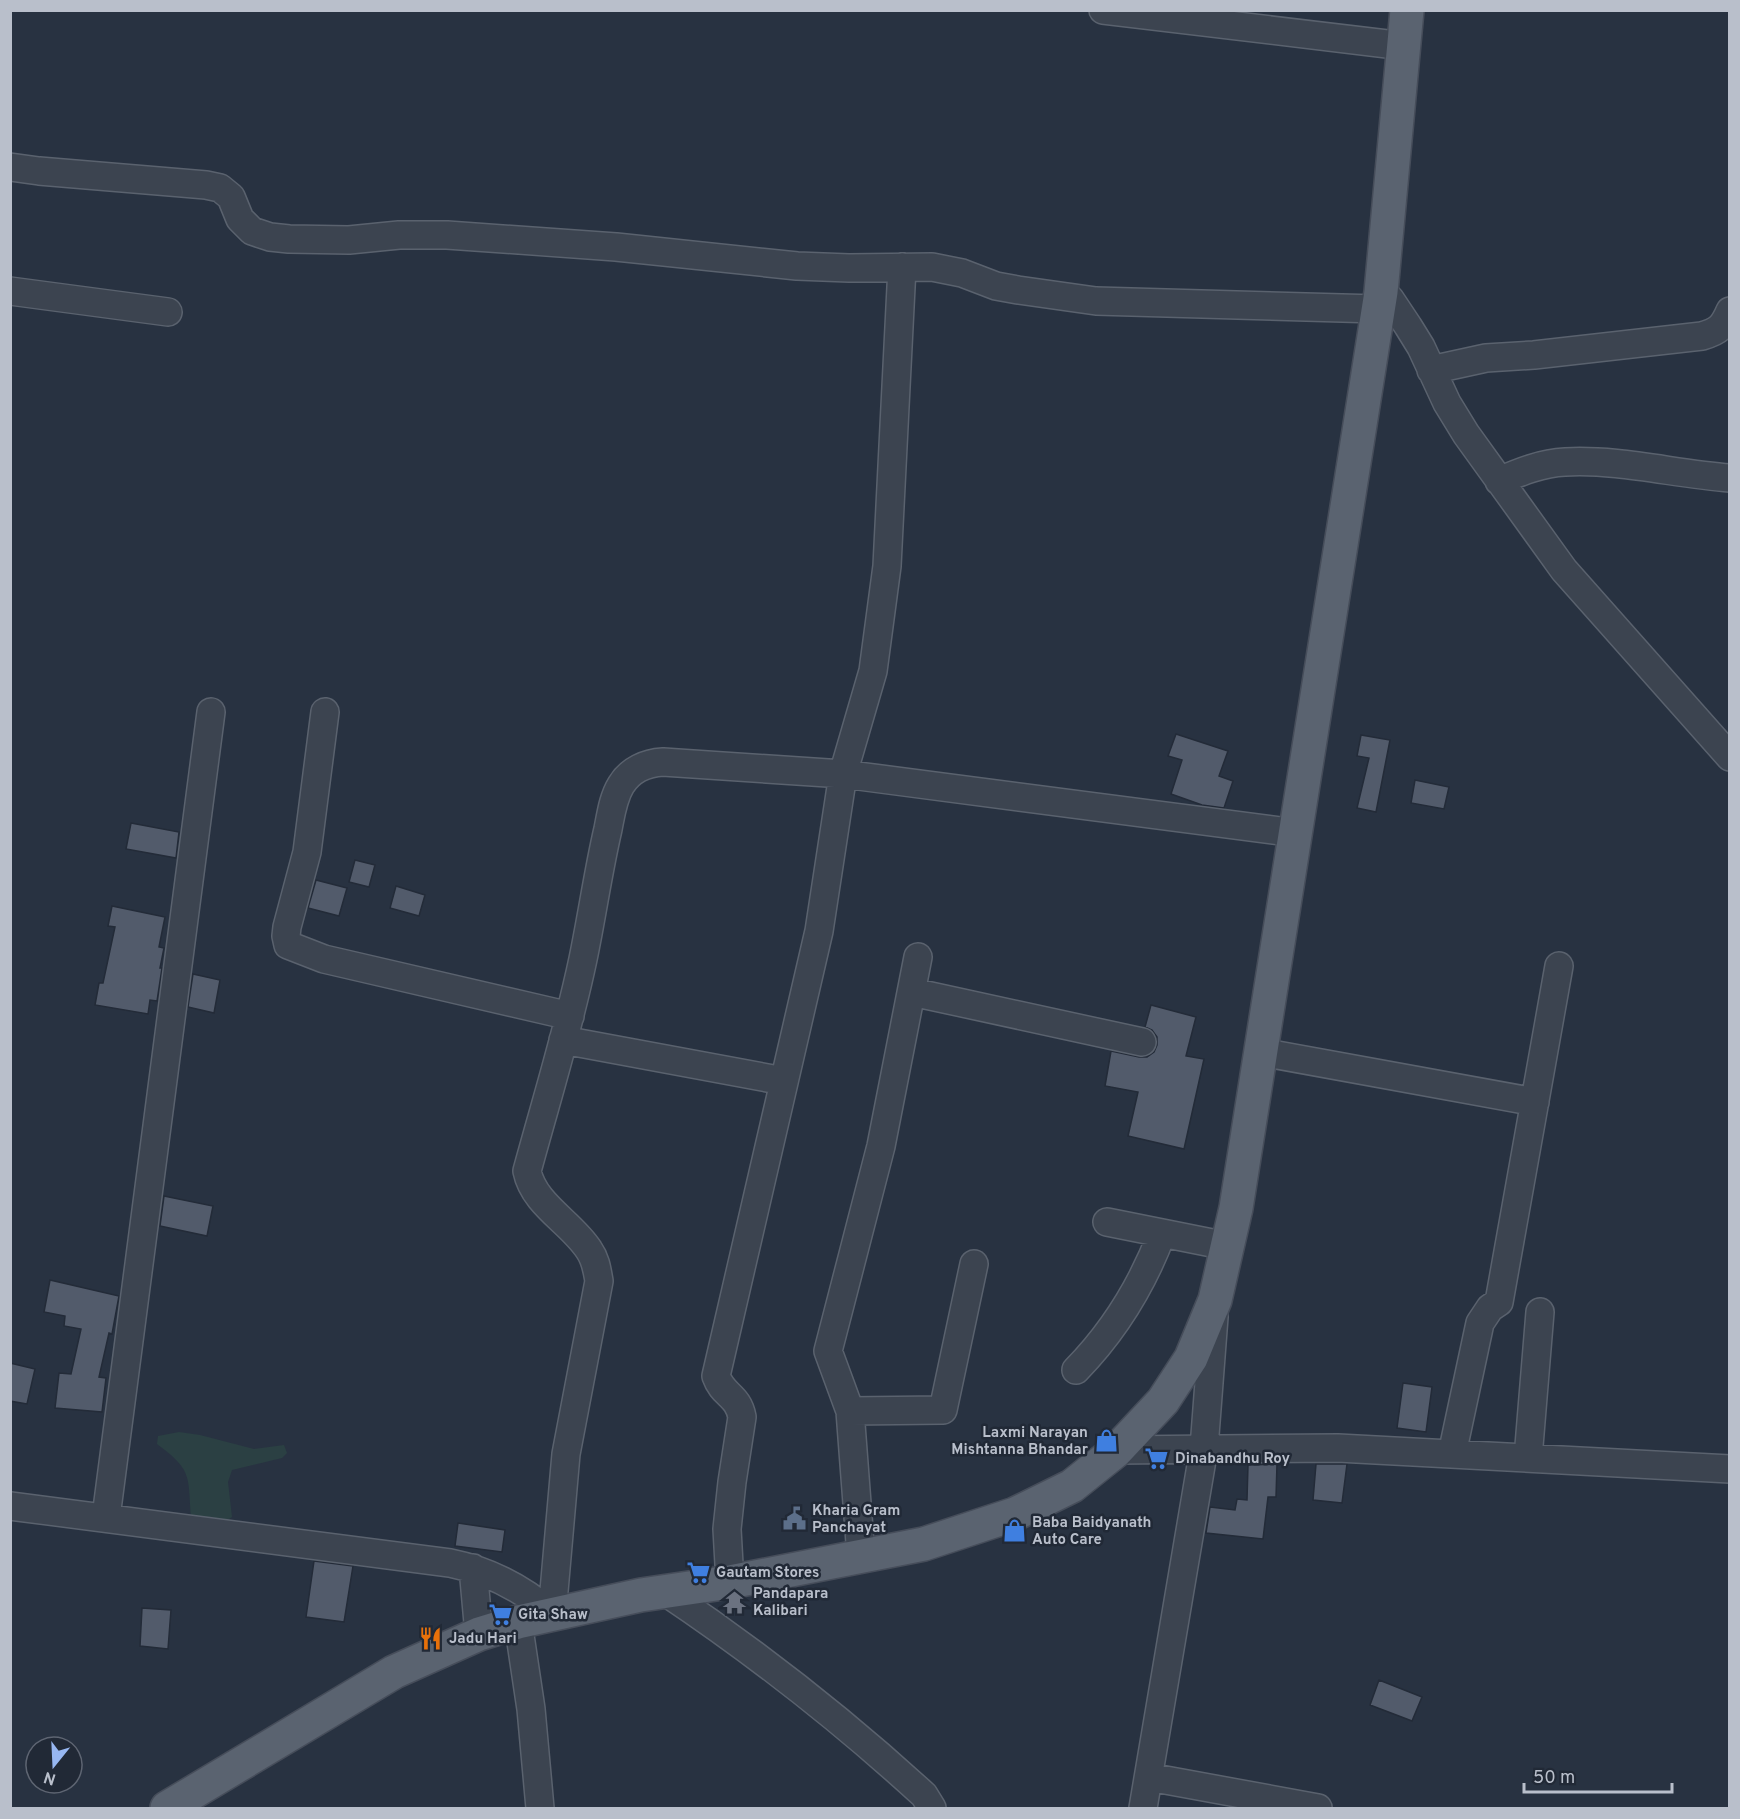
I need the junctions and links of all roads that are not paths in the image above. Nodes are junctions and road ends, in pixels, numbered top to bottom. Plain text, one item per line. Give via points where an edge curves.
1 (1103, 10) edge
2 (1407, 10) edge
3 (1404, 46) junction
4 (10, 167) edge
5 (902, 267) junction
6 (10, 291) edge
7 (1380, 300) junction
8 (1730, 311) edge
9 (168, 312) dead end
10 (1431, 370) junction
11 (1730, 478) edge
12 (1499, 481) junction
13 (211, 712) dead end
14 (325, 712) dead end
15 (1730, 757) edge
16 (843, 774) junction
17 (1296, 833) junction
18 (918, 957) dead end
19 (1559, 966) dead end
20 (912, 992) junction
21 (566, 1028) junction
22 (1142, 1042) dead end
23 (1261, 1052) junction
24 (784, 1081) junction
25 (1535, 1102) junction
26 (1107, 1222) dead end
27 (1162, 1233) junction
28 (1227, 1246) junction
29 (974, 1264) dead end
30 (1215, 1300) junction
31 (1540, 1312) dead end
32 (1076, 1370) dead end
33 (850, 1411) junction
34 (1204, 1448) junction
35 (1117, 1450) junction
36 (1452, 1454) junction
37 (1528, 1458) junction
38 (1730, 1469) edge
39 (10, 1506) edge
40 (106, 1517) junction
41 (861, 1556) junction
42 (473, 1568) junction
43 (729, 1582) junction
44 (664, 1592) junction
45 (552, 1614) junction
46 (518, 1622) junction
47 (479, 1634) junction
48 (1149, 1777) junction
49 (169, 1808) edge
50 (540, 1809) edge
51 (932, 1809) edge
52 (1143, 1809) edge
53 (1318, 1809) edge

1 - 3 street
2 - 3 main road
3 - 7 main road
4 - 5 street via 220,188 231,197 240,219 252,231 280,238 349,240 447,235 797,266
5 - 7 street via 932,267 996,286 1096,301
5 - 16 street via 887,566 873,671
6 - 9 street
7 - 10 street via 1387,296 1399,312
7 - 17 main road
8 - 10 street via 1723,326 1702,336 1486,358
10 - 12 street via 1466,435
11 - 12 street via 1651,467 1564,462 1524,470
12 - 15 street via 1564,570
13 - 40 street
14 - 21 street via 307,852 287,927 288,945 324,959
16 - 17 street
16 - 21 street via 663,762 643,766 627,777 617,794 609,823
16 - 24 street via 819,932
17 - 23 main road
18 - 20 street
19 - 25 street
20 - 22 street
20 - 33 street via 881,1146 828,1351
21 - 24 street
21 - 45 street via 526,1171 534,1192 590,1252 599,1281 566,1454
23 - 25 street
23 - 28 main road
24 - 43 street via 716,1376 719,1386 735,1399 742,1417 727,1529
25 - 36 street via 1499,1302 1480,1323
26 - 27 street
27 - 28 street
27 - 32 street via 1122,1316
28 - 30 main road
29 - 33 street via 943,1410
30 - 34 street
30 - 35 main road via 1191,1358 1163,1401
31 - 37 street
33 - 41 street
34 - 35 street
34 - 36 street via 1338,1448
34 - 48 street
35 - 41 main road via 1072,1486 1014,1514 924,1544
36 - 37 street
37 - 38 street
39 - 40 street
40 - 42 street
41 - 43 main road
42 - 45 street via 521,1590
42 - 47 street
43 - 44 main road
44 - 45 main road
44 - 51 street via 755,1654 842,1722 924,1795
45 - 46 main road
46 - 47 main road
46 - 50 street
47 - 49 main road via 394,1672
48 - 52 street
48 - 53 street

